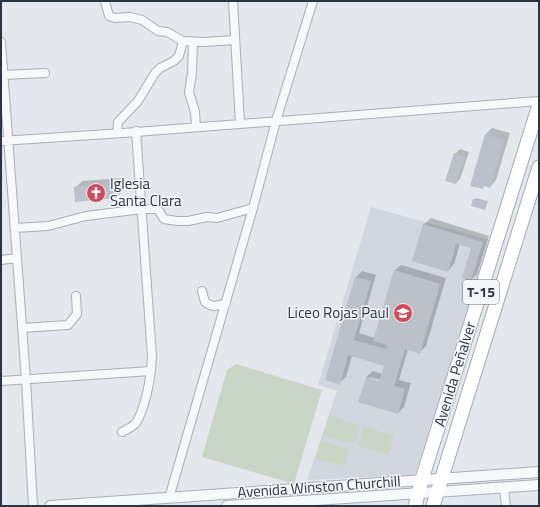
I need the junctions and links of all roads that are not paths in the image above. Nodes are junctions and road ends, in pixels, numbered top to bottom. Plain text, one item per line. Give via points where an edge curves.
1 (105, 1) edge
2 (233, 1) edge
3 (313, 1) edge
4 (235, 40) junction
5 (183, 41) junction
6 (1, 42) edge
7 (193, 42) junction
8 (45, 73) dead end
9 (3, 75) junction
10 (539, 101) edge
11 (539, 105) edge
12 (276, 121) junction
13 (240, 123) junction
14 (196, 127) junction
15 (136, 131) junction
16 (117, 133) junction
17 (4, 140) edge
18 (539, 167) edge
19 (253, 208) junction
20 (142, 209) junction
21 (15, 228) junction
22 (17, 258) junction
23 (1, 260) edge
24 (202, 291) dead end
25 (76, 296) dead end
26 (226, 303) junction
27 (22, 328) junction
28 (151, 371) junction
29 (26, 380) junction
30 (1, 381) edge
31 (122, 432) dead end
32 (539, 472) edge
33 (441, 478) junction
34 (422, 479) junction
35 (539, 485) edge
36 (504, 488) junction
37 (418, 493) junction
38 (436, 493) junction
39 (169, 498) junction
40 (290, 504) edge
41 (34, 506) edge
42 (50, 506) edge
43 (227, 506) edge
44 (415, 506) edge
45 (433, 506) edge
46 (506, 506) edge

1 - 5 street via 109,16 130,16 142,20 158,32 167,32
2 - 4 street
3 - 12 street
4 - 7 street
4 - 13 street
5 - 7 street
5 - 16 street via 179,56 155,73 138,101 118,122
6 - 9 street
7 - 14 street via 189,92
8 - 9 street
9 - 17 street
10 - 12 street
11 - 34 main road, Avenida Peñalver / T-15
12 - 13 street
12 - 19 street
13 - 14 street
14 - 15 street
15 - 16 street
15 - 20 street
16 - 17 street
17 - 21 street
18 - 33 main road, Avenida Peñalver / T-15
19 - 20 street via 217,218 207,217 188,221 164,219 156,209
19 - 26 street
20 - 21 street via 86,216 48,226
20 - 28 street
21 - 22 street
22 - 23 street
22 - 27 street
24 - 26 street via 205,302 210,305
25 - 27 street via 77,314 68,325
26 - 39 street
27 - 29 street
28 - 29 street
28 - 31 street via 151,381 140,416 134,425
29 - 30 street
29 - 41 street
32 - 33 street, Avenida Winston Churchill
33 - 34 street, Avenida Winston Churchill
33 - 38 main road, Avenida Peñalver / T-15
34 - 37 main road, Avenida Peñalver / T-15
34 - 39 street, Avenida Winston Churchill
35 - 36 street, Avenida Winston Churchill
36 - 38 street, Avenida Winston Churchill
36 - 46 street
37 - 38 street, Avenida Winston Churchill
37 - 40 street, Avenida Winston Churchill
37 - 44 main road, Avenida Peñalver / T-15
38 - 45 main road, Avenida Peñalver / T-15
39 - 42 street, Avenida Winston Churchill
40 - 43 street, Avenida Winston Churchill

